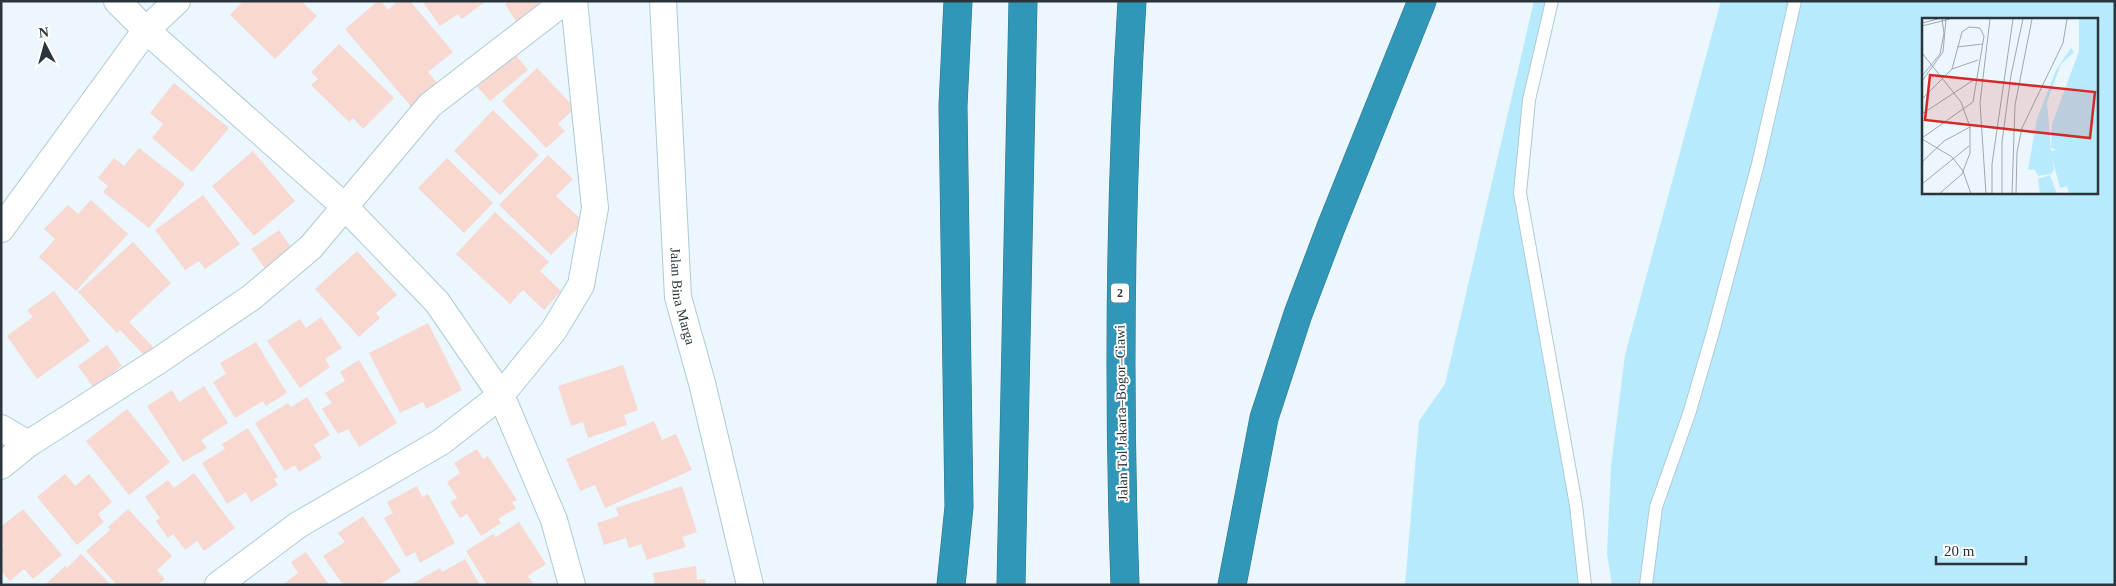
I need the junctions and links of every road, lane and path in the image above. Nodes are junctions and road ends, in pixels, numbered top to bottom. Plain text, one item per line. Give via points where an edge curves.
1 (117, 1) edge
2 (177, 1) edge
3 (565, 1) edge
4 (574, 1) edge
5 (663, 1) edge
6 (958, 1) edge
7 (1023, 1) edge
8 (1132, 1) edge
9 (1422, 1) edge
10 (1552, 1) edge
11 (1795, 1) edge
12 (146, 30) junction
13 (344, 206) junction
14 (1, 229) edge
15 (501, 395) junction
16 (1, 428) edge
17 (28, 444) junction
18 (1, 466) edge
19 (218, 585) edge
20 (572, 585) edge
21 (750, 585) edge
22 (951, 585) edge
23 (1011, 585) edge
24 (1125, 585) edge
25 (1232, 585) edge
26 (1584, 585) edge
27 (1646, 585) edge

1 - 12 street
2 - 12 street
3 - 13 street via 430,105
4 - 15 street via 595,208 590,242 581,285 554,330
5 - 21 street, Jalan Bina Marga via 678,297 702,382
6 - 22 highway via 953,106 959,507
7 - 23 highway
8 - 24 highway, Jalan Tol Jakarta–Bogor–Ciawi / 2 via 1120,277
9 - 25 highway via 1330,227 1264,418
10 - 26 lane via 1529,100 1520,193 1576,506
11 - 27 lane via 1758,164 1713,332 1689,414 1656,506
12 - 13 street
12 - 14 street
13 - 15 street via 437,302
13 - 17 street via 311,247 252,297
15 - 19 street via 441,442 298,525
15 - 20 street via 554,520
16 - 17 street
17 - 18 street

